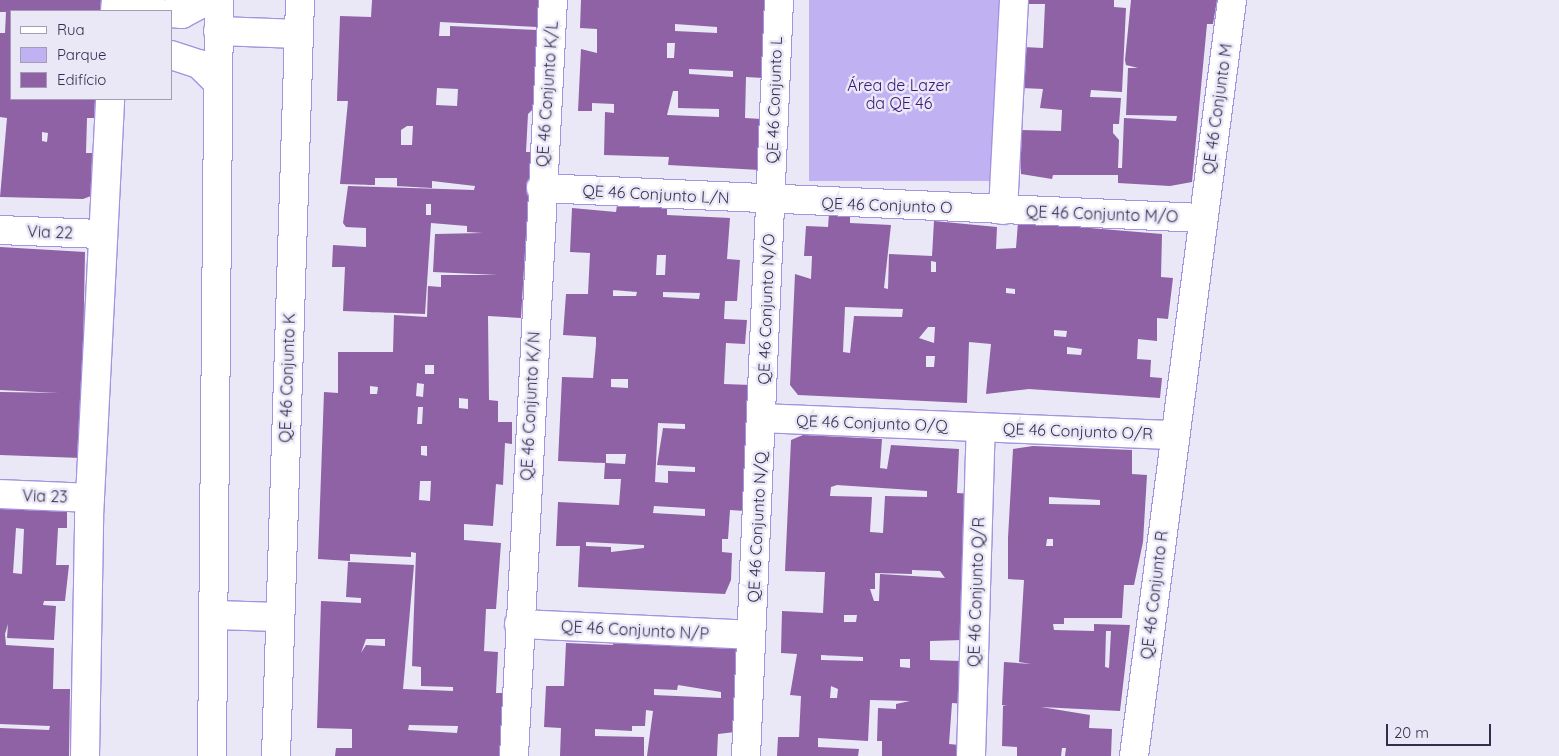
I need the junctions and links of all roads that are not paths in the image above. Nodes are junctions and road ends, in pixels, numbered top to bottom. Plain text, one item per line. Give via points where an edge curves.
1 (138, 0) edge
2 (208, 0) edge
3 (220, 0) edge
4 (300, 0) edge
5 (552, 0) edge
6 (779, 0) edge
7 (1014, 0) edge
8 (1232, 0) edge
9 (153, 10) edge
10 (172, 13) edge
11 (218, 31) junction
12 (299, 34) junction
13 (172, 55) edge
14 (216, 81) junction
15 (110, 100) edge
16 (541, 188) junction
17 (770, 201) junction
18 (1003, 210) junction
19 (1201, 218) junction
20 (0, 230) edge
21 (101, 234) junction
22 (762, 418) junction
23 (981, 427) junction
24 (1174, 435) junction
25 (0, 494) edge
26 (90, 498) junction
27 (214, 615) junction
28 (279, 617) junction
29 (518, 624) junction
30 (751, 635) junction
31 (85, 756) edge
32 (212, 756) edge
33 (276, 756) edge
34 (514, 756) edge
35 (746, 756) edge
36 (971, 756) edge
37 (1134, 756) edge

1 - 9 street
2 - 10 street via 182,14
3 - 11 street
4 - 12 street, QE 46 Conjunto K
5 - 16 street, QE 46 Conjunto K/L
6 - 17 street, QE 46 Conjunto L
7 - 18 street
8 - 19 street, QE 46 Conjunto M
11 - 12 street
11 - 14 street
12 - 28 street, QE 46 Conjunto K
13 - 14 street via 199,64
14 - 27 street
15 - 21 street
16 - 17 street, QE 46 Conjunto L/N
16 - 29 street, QE 46 Conjunto K/N
17 - 18 street, QE 46 Conjunto O
17 - 22 street, QE 46 Conjunto N/O
18 - 19 street, QE 46 Conjunto M/O
19 - 24 street
20 - 21 street, Via 22
21 - 26 street
22 - 23 street, QE 46 Conjunto O/Q
22 - 30 street, QE 46 Conjunto N/Q
23 - 24 street, QE 46 Conjunto O/R
23 - 36 street, QE 46 Conjunto Q/R
24 - 37 street, QE 46 Conjunto R
25 - 26 street, Via 23
26 - 31 street
27 - 28 street
27 - 32 street
28 - 33 street, QE 46 Conjunto K
29 - 30 street, QE 46 Conjunto N/P
29 - 34 street, QE 46 Conjunto K/N
30 - 35 street, QE 46 Conjunto N/Q

